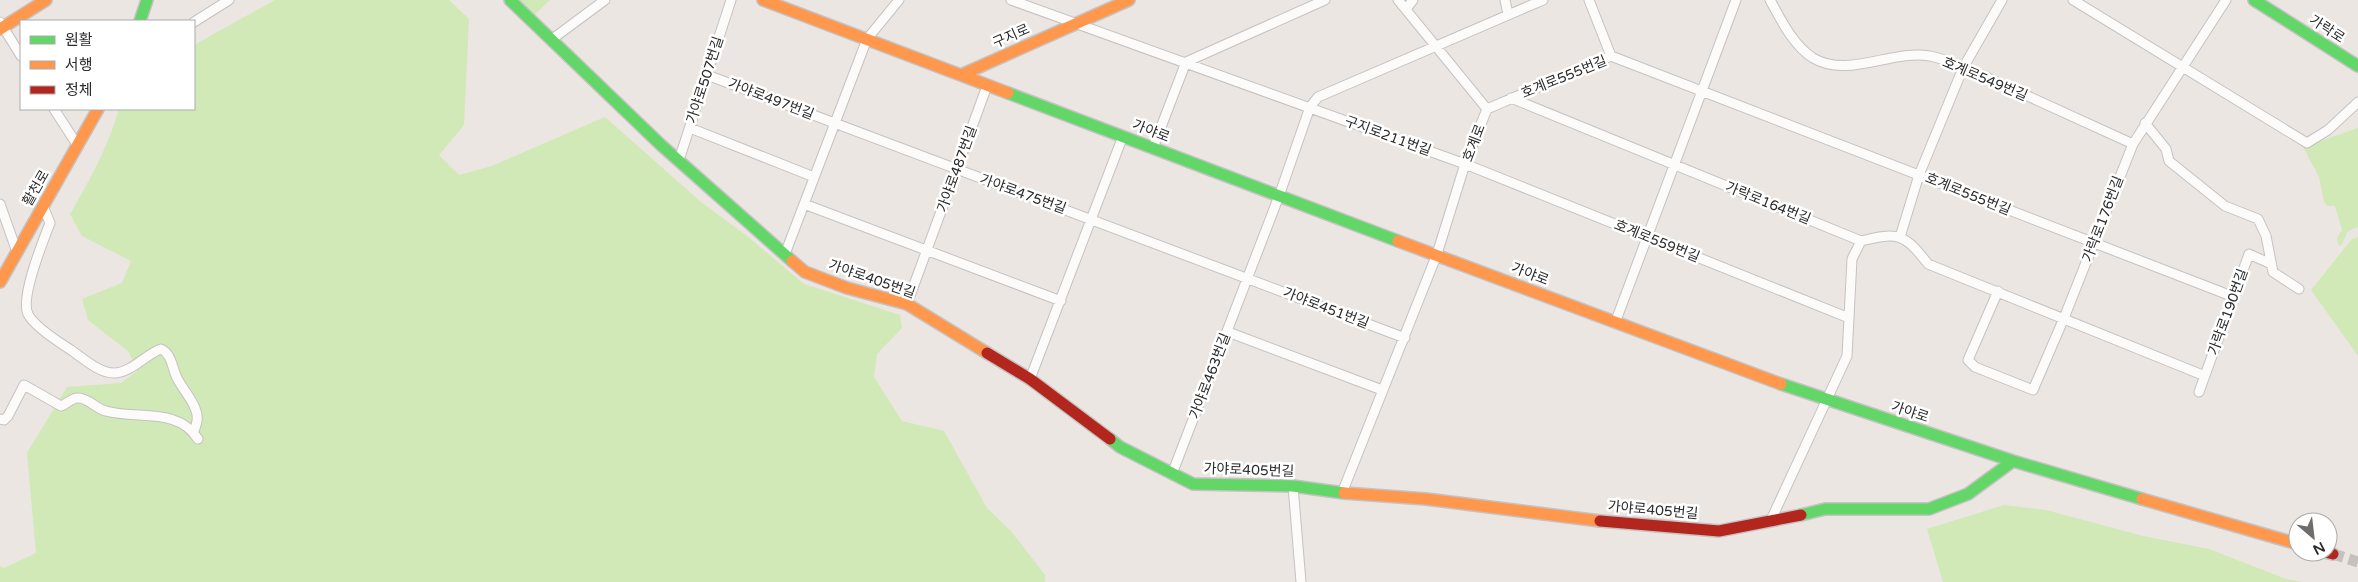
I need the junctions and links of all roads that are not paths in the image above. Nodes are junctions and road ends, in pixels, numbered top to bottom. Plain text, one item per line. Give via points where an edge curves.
1 (46, 0) edge
2 (229, 0) edge
3 (510, 0) edge
4 (605, 0) edge
5 (732, 0) edge
6 (763, 0) edge
7 (899, 0) edge
8 (1011, 0) edge
9 (1129, 0) edge
10 (1325, 0) edge
11 (1398, 0) edge
12 (1413, 0) edge
13 (1505, 0) edge
14 (1543, 0) edge
15 (1589, 0) edge
16 (1736, 0) edge
17 (1770, 0) edge
18 (2002, 0) edge
19 (2073, 0) edge
20 (2226, 0) edge
21 (2254, 0) edge
22 (147, 2) edge
23 (1406, 9) junction
24 (1508, 14) junction
25 (140, 20) edge
26 (195, 21) edge
27 (1074, 24) junction
28 (1, 26) edge
29 (867, 39) junction
30 (551, 40) junction
31 (1434, 46) junction
32 (20, 54) edge
33 (1611, 56) junction
34 (1186, 62) junction
35 (2358, 66) edge
36 (1963, 68) junction
37 (2182, 68) junction
38 (707, 75) junction
39 (961, 75) junction
40 (987, 86) junction
41 (1701, 91) junction
42 (1512, 98) junction
43 (2358, 102) edge
44 (1310, 107) junction
45 (1487, 108) junction
46 (55, 110) edge
47 (97, 110) edge
48 (2145, 123) junction
49 (834, 124) junction
50 (690, 128) junction
51 (1123, 136) junction
52 (2133, 144) junction
53 (78, 146) junction
54 (1153, 148) junction
55 (679, 160) junction
56 (1465, 164) junction
57 (1675, 164) junction
58 (956, 170) junction
59 (1919, 175) junction
60 (814, 177) junction
61 (1279, 196) junction
62 (0, 204) edge
63 (804, 204) junction
64 (43, 206) junction
65 (1090, 219) junction
66 (1648, 237) junction
67 (1900, 237) junction
68 (1861, 241) junction
69 (2094, 244) junction
70 (17, 252) junction
71 (927, 252) junction
72 (785, 254) junction
73 (1437, 254) junction
74 (2271, 264) junction
75 (1246, 278) junction
76 (0, 282) edge
77 (2299, 289) dead end
78 (1998, 291) junction
79 (2234, 298) junction
80 (1060, 301) junction
81 (907, 304) junction
82 (1849, 318) junction
83 (2064, 318) junction
84 (1615, 323) junction
85 (1228, 332) junction
86 (1405, 338) junction
87 (2205, 376) junction
88 (1030, 379) junction
89 (1382, 390) junction
90 (2199, 392) dead end
91 (1826, 400) junction
92 (0, 419) edge
93 (2013, 461) junction
94 (1172, 474) junction
95 (1293, 486) junction
96 (1342, 493) junction
97 (1770, 522) junction
98 (2288, 541) edge
99 (1300, 582) edge

1 - 28 street
2 - 26 street
3 - 30 street, 가야로405번길
4 - 30 street
5 - 38 street, 가야로507번길
6 - 29 street, 가야로
7 - 29 street
8 - 27 street, 구지로
9 - 27 street, 구지로
10 - 34 street
11 - 23 street, 호계로
12 - 23 street
13 - 24 street
14 - 24 street
15 - 33 street
16 - 41 street
17 - 36 street, 호계로549번길 via 1798,44 1814,58 1844,66 1907,55 1929,56
18 - 36 street
19 - 37 street
20 - 37 street, 가락로176번길
21 - 35 street, 가락로
22 - 25 street
23 - 31 street, 호계로
24 - 31 street
27 - 34 street, 구지로211번길
27 - 39 street, 구지로
28 - 32 street
29 - 39 street, 가야로
29 - 49 street
30 - 55 street, 가야로405번길
31 - 44 street via 1318,98
31 - 45 street, 호계로
33 - 41 street, 호계로555번길
33 - 42 street, 호계로555번길
34 - 44 street, 구지로211번길
34 - 54 street
36 - 52 street, 호계로549번길
36 - 59 street
37 - 43 street via 2307,143 2328,130
37 - 48 street, 가락로176번길
38 - 49 street, 가야로497번길
38 - 50 street, 가야로507번길
39 - 40 street, 가야로
40 - 51 street, 가야로
40 - 58 street, 가야로487번길
41 - 57 street
41 - 59 street, 호계로555번길
42 - 45 street, 호계로555번길
42 - 57 street, 호계로555번길
44 - 56 street, 구지로211번길
44 - 61 street
45 - 56 street, 호계로
46 - 53 street
47 - 53 street, 활천로
48 - 52 street, 가락로176번길
48 - 74 street via 2166,149 2170,161 2226,206 2258,220 2266,236
49 - 58 street, 가야로497번길
49 - 60 street
50 - 55 street, 가야로507번길
50 - 60 street
51 - 54 street, 가야로
51 - 65 street
52 - 69 street, 가락로176번길
53 - 64 street, 활천로
54 - 61 street, 가야로
55 - 72 street, 가야로405번길
56 - 66 street, 호계로559번길
56 - 73 street, 호계로
57 - 66 street
57 - 68 street, 가락로164번길
58 - 65 street, 가야로475번길
58 - 71 street, 가야로487번길
59 - 67 street
59 - 69 street, 호계로555번길
60 - 63 street
61 - 73 street, 가야로
61 - 75 street, 가야로463번길
62 - 70 street
63 - 71 street
63 - 72 street
64 - 70 street, 활천로
64 - 92 street via 50,223 30,282 25,307 28,316 104,371 116,373 149,353 161,348 166,351 195,408 198,421 196,435 175,419 162,415 105,411 81,398 61,406 24,385 8,416
65 - 75 street
65 - 80 street
66 - 82 street, 호계로559번길
66 - 84 street
67 - 68 street via 1889,234
67 - 78 street via 1928,264
68 - 82 street via 1852,259
69 - 79 street, 호계로555번길
69 - 83 street, 가락로176번길
70 - 76 street, 활천로
71 - 80 street
71 - 81 street, 가야로487번길
72 - 81 street, 가야로405번길 via 805,272 847,288
73 - 84 street, 가야로
73 - 86 street
74 - 77 street, 가락로190번길 via 2273,272
74 - 79 street, 가락로190번길 via 2250,254
75 - 85 street, 가야로463번길
75 - 86 street, 가야로451번길
78 - 83 street
78 - 83 street, 가락로176번길 via 1968,360 1975,367 2033,390
79 - 87 street, 가락로190번길
80 - 88 street
81 - 88 street, 가야로405번길
82 - 91 street via 1847,356
83 - 87 street
84 - 91 street, 가야로
85 - 89 street
85 - 94 street, 가야로463번길
86 - 89 street
87 - 90 street, 가락로190번길
88 - 94 street, 가야로405번길 via 1120,447
89 - 96 street
91 - 93 street, 가야로
91 - 97 street
93 - 97 street, 가야로405번길 via 1968,494 1930,509 1825,509
93 - 98 street, 가야로
94 - 95 street, 가야로405번길 via 1193,484
95 - 96 street, 가야로405번길
95 - 99 street
96 - 97 street, 가야로405번길 via 1426,499 1642,526 1719,531

